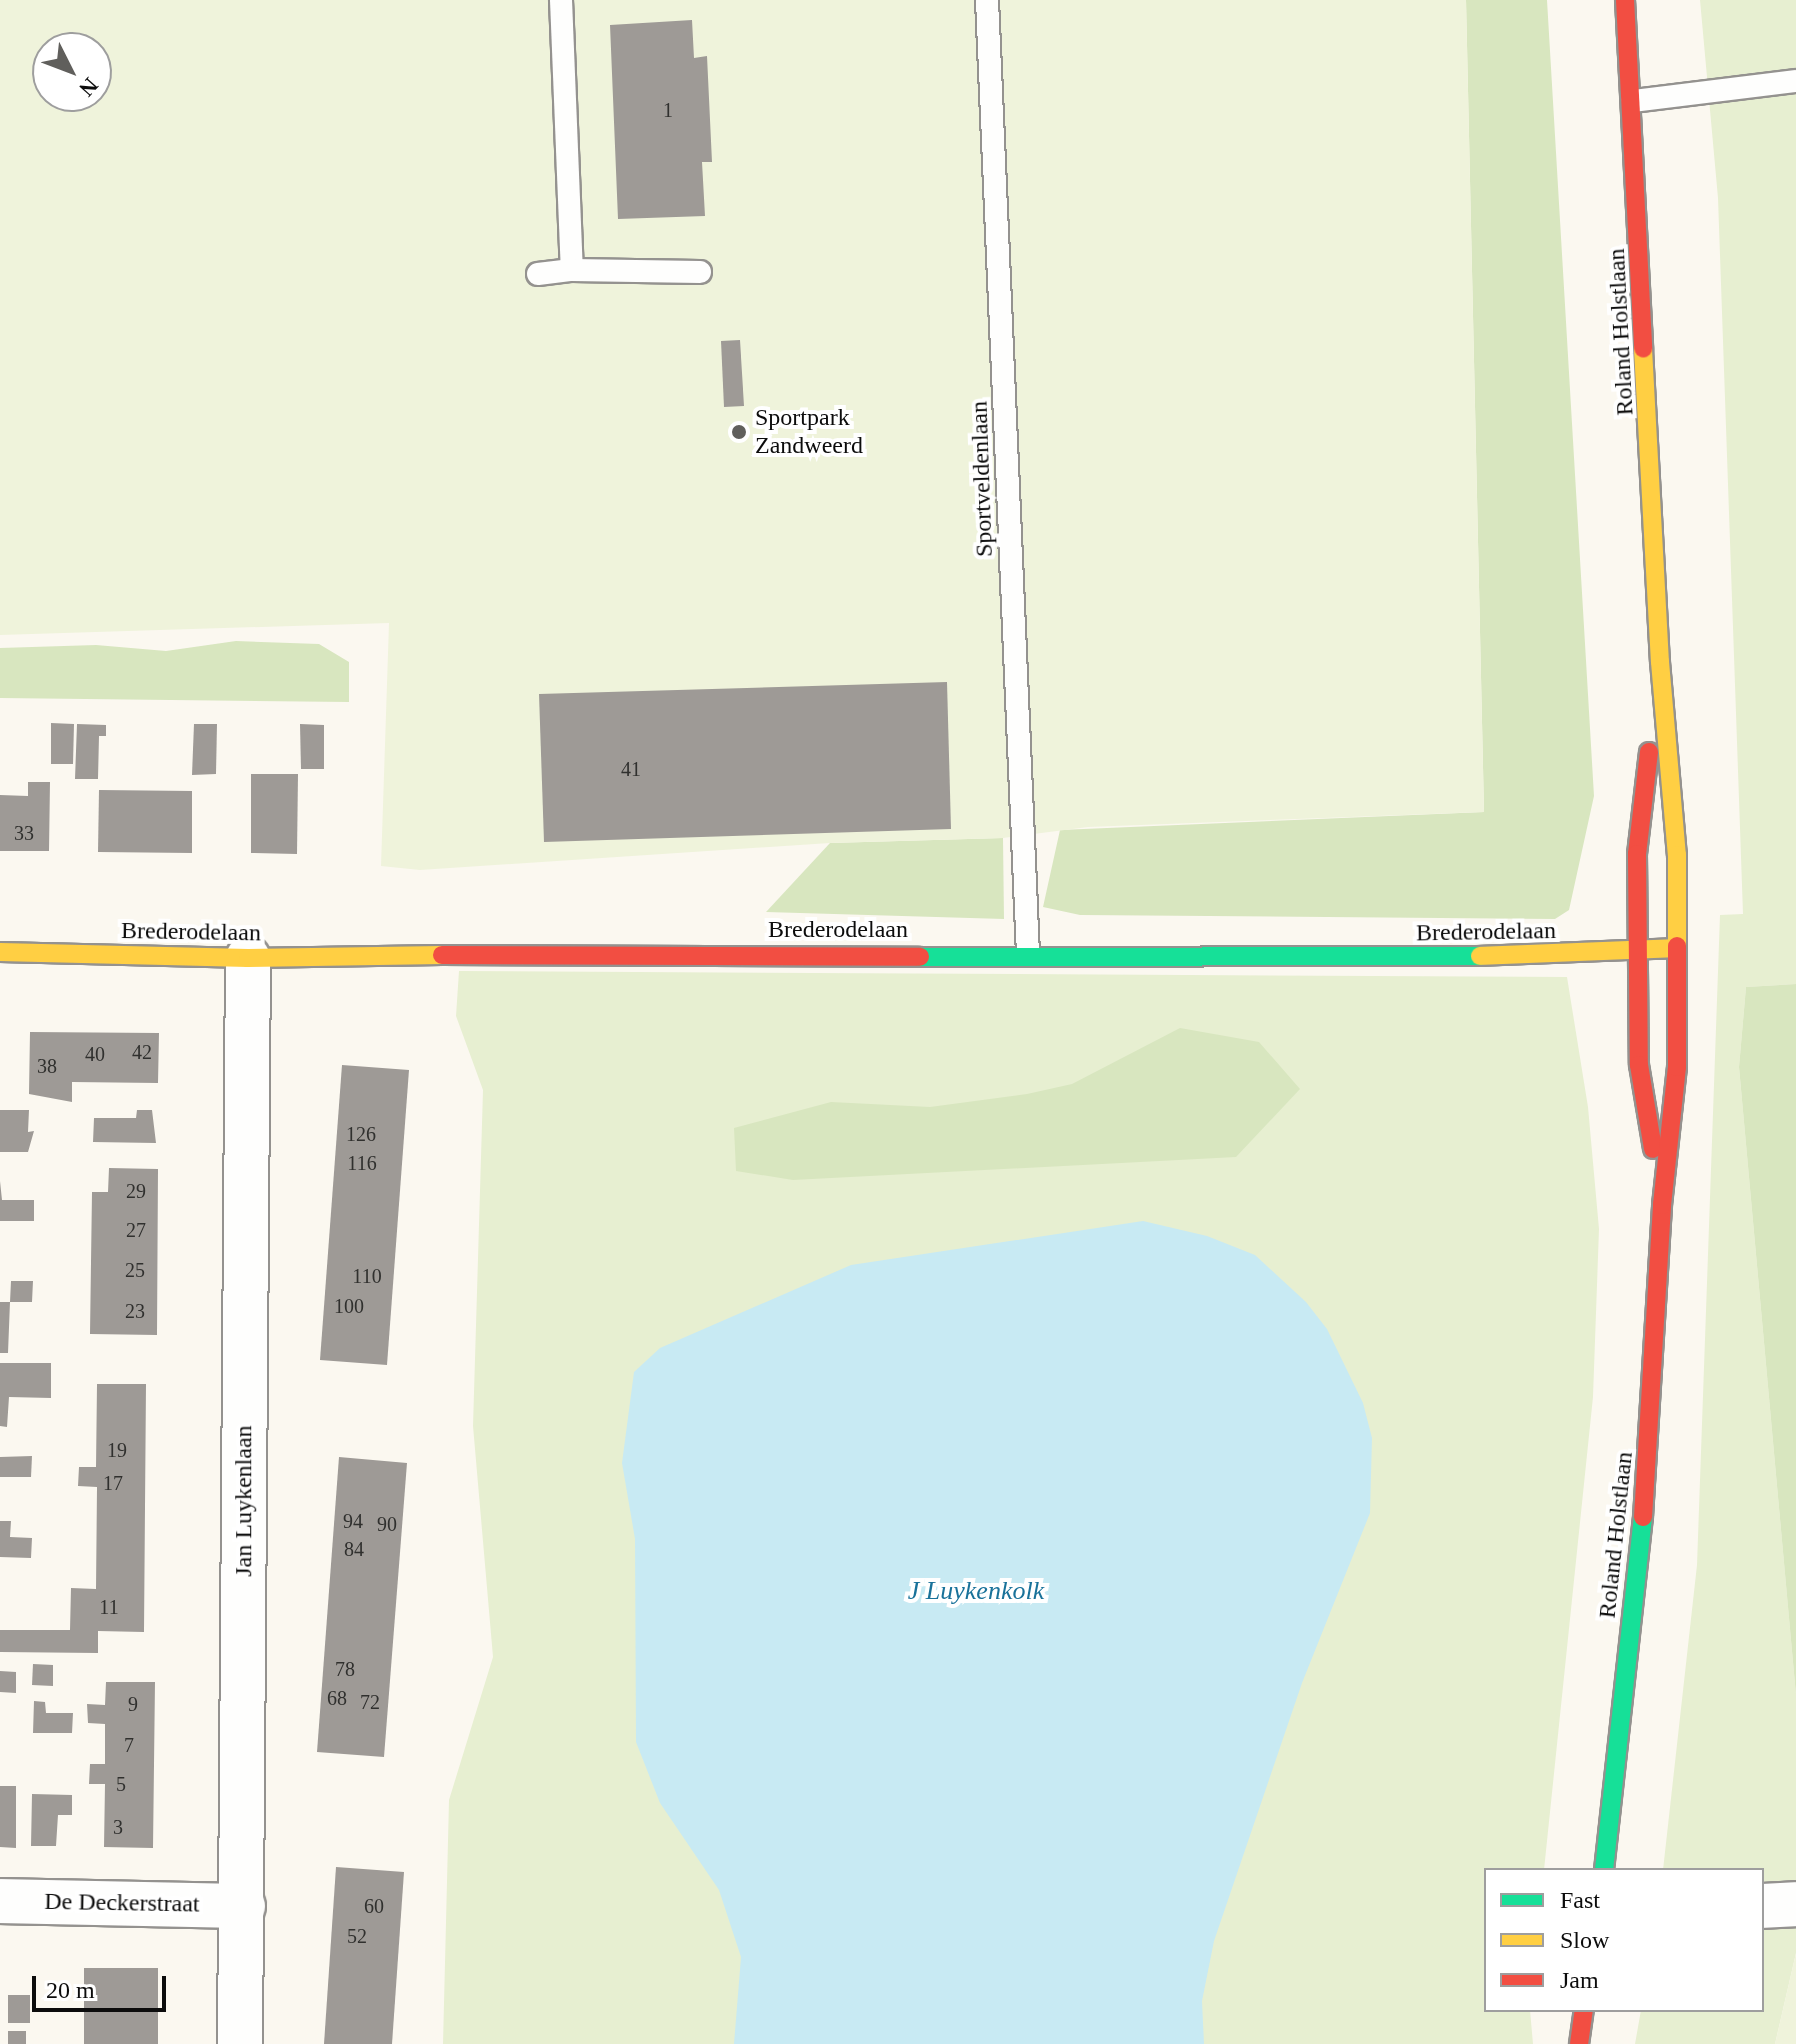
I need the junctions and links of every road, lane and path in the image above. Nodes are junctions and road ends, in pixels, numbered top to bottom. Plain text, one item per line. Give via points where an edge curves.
1 (561, 0) edge
2 (987, 0) edge
3 (1625, 0) edge
4 (1796, 81) edge
5 (1633, 101) junction
6 (572, 270) junction
7 (700, 272) dead end
8 (538, 274) dead end
9 (1660, 662) junction
10 (1676, 948) junction
11 (1638, 951) junction
12 (0, 952) edge
13 (1028, 955) junction
14 (248, 958) junction
15 (1662, 1205) junction
16 (1604, 1868) edge
17 (0, 1901) edge
18 (1796, 1904) edge
19 (243, 1906) junction
20 (1764, 1906) edge
21 (1584, 2012) edge
22 (240, 2044) edge
23 (1579, 2044) edge

1 - 6 lane
2 - 13 lane, Sportveldenlaan
3 - 5 street, Roland Holstlaan
4 - 5 lane
5 - 9 street, Roland Holstlaan
6 - 7 lane
6 - 8 lane
9 - 10 street, Roland Holstlaan via 1677,855
9 - 11 street, Roland Holstlaan via 1637,854
10 - 11 street, Brederodelaan
10 - 15 street, Roland Holstlaan via 1677,1067
11 - 13 street, Brederodelaan via 1555,956
11 - 15 street, Roland Holstlaan via 1639,1065
12 - 14 street, Brederodelaan
13 - 14 street, Brederodelaan
14 - 19 street, Jan Luykenlaan
15 - 16 street, Roland Holstlaan via 1648,1476
17 - 19 street, De Deckerstraat
18 - 20 street
19 - 22 street, Jan Luykenlaan
21 - 23 street

